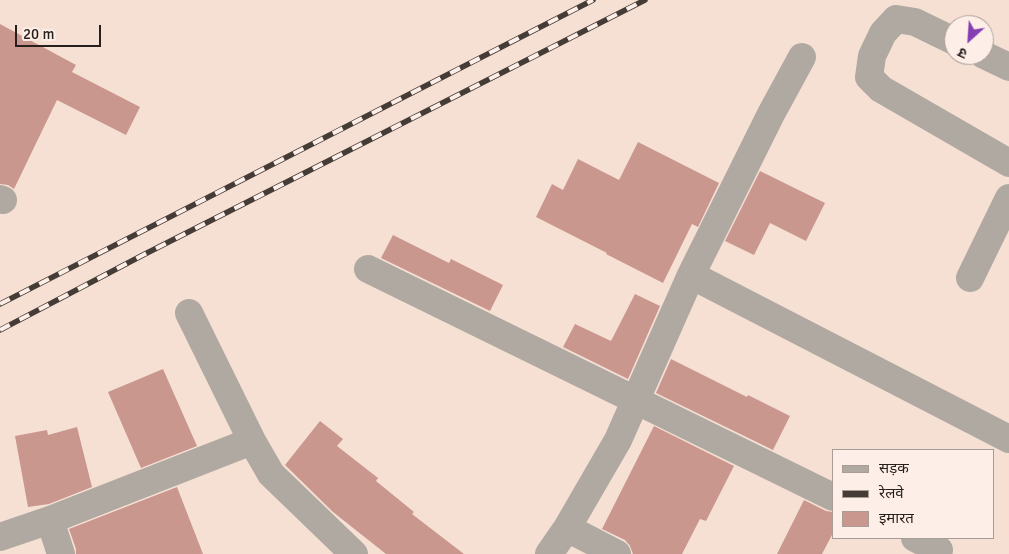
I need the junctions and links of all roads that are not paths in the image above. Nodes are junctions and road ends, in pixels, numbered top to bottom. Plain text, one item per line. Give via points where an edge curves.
1 (944, 36) edge
2 (802, 57) dead end
3 (994, 60) edge
4 (1009, 67) edge
5 (1009, 162) edge
6 (1009, 198) edge
7 (368, 269) dead end
8 (691, 275) junction
9 (970, 278) dead end
10 (189, 313) dead end
11 (635, 400) junction
12 (1008, 435) edge
13 (252, 441) junction
14 (832, 497) edge
15 (50, 520) junction
16 (567, 528) junction
17 (0, 537) edge
18 (917, 539) edge
19 (939, 550) dead end
20 (60, 554) edge
21 (354, 554) edge
22 (549, 554) edge
23 (617, 554) edge

1 - 5 street via 915,22 896,18 883,33 872,56 870,76 881,89
2 - 8 street
3 - 4 street
6 - 9 street
7 - 11 street
8 - 11 street
8 - 12 street
10 - 13 street
11 - 14 street
11 - 16 street via 618,440
13 - 15 street
13 - 21 street via 271,474
15 - 17 street
15 - 20 street
16 - 22 street
16 - 23 street
18 - 19 street

